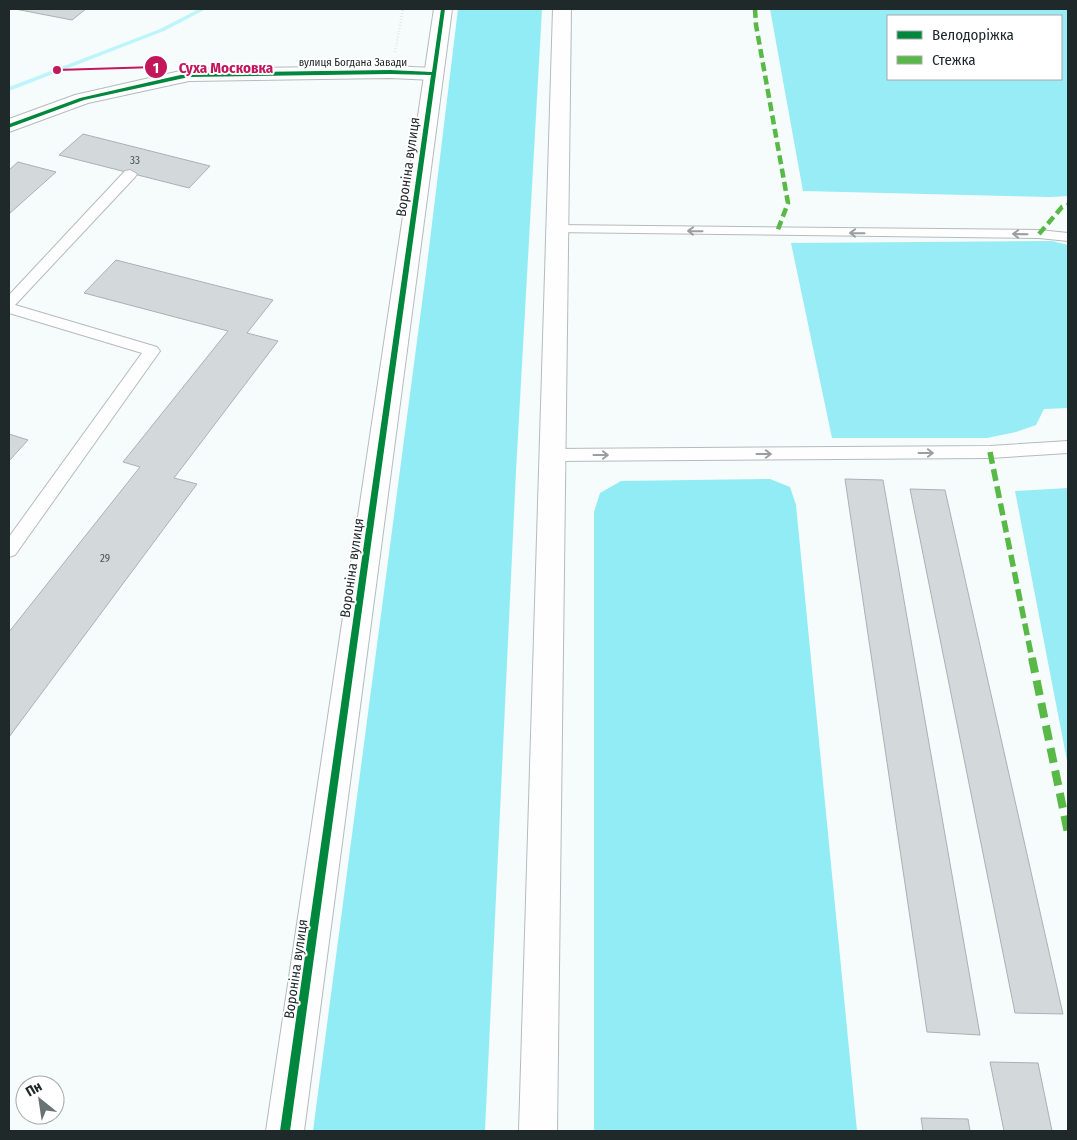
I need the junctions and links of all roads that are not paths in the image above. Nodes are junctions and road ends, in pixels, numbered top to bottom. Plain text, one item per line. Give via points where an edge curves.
1 (443, 9) edge
2 (562, 9) edge
3 (434, 74) junction
4 (9, 126) edge
5 (130, 174) dead end
6 (557, 229) junction
7 (1068, 237) edge
8 (9, 303) edge
9 (9, 308) edge
10 (1068, 447) edge
11 (553, 455) junction
12 (11, 543) edge
13 (285, 1131) edge
14 (538, 1131) edge

1 - 3 main road, Вороніна вулиця
2 - 6 main road
3 - 4 main road, вулиця Богдана Завади via 189,75 82,99
3 - 13 main road, Вороніна вулиця
5 - 8 lane
7 -> 6 lane via 1039,234
6 - 11 main road
9 - 12 lane via 152,351
11 -> 10 lane via 990,452
11 - 14 main road

